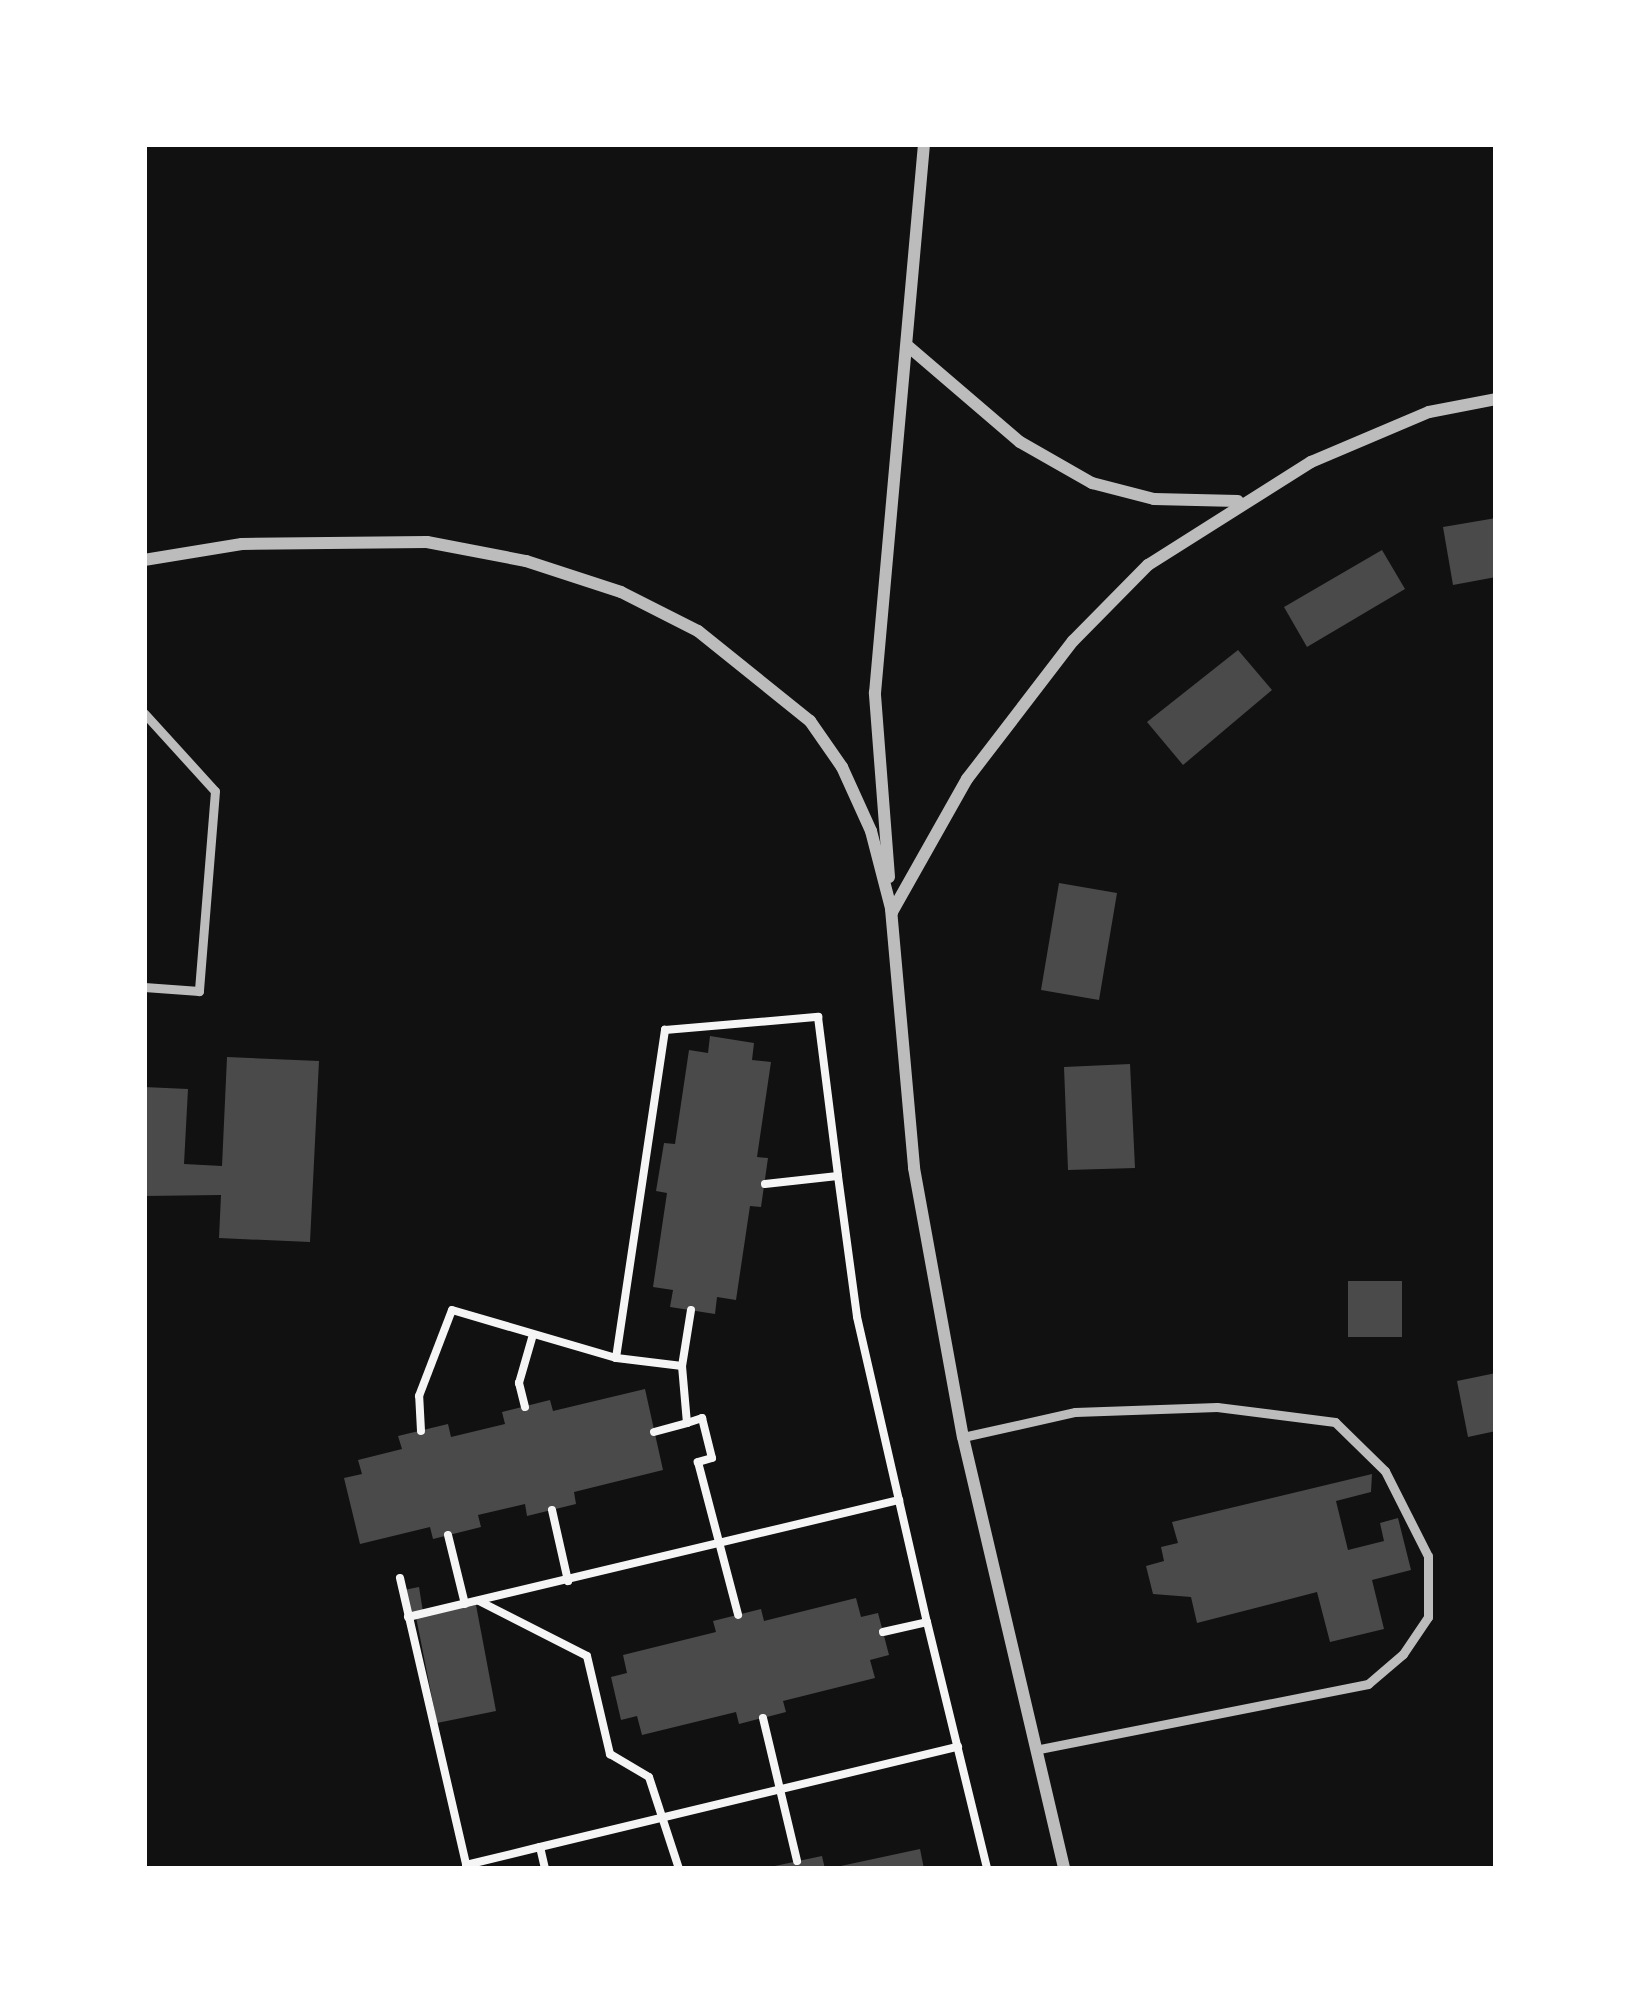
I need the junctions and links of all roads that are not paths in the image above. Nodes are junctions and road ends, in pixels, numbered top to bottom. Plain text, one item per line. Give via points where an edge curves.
1 (924, 144) edge
2 (909, 347) junction
3 (1496, 399) edge
4 (1239, 501) junction
5 (144, 560) edge
6 (144, 713) edge
7 (892, 912) junction
8 (144, 987) edge
9 (963, 1438) junction
10 (1036, 1750) junction
11 (1064, 1869) edge

1 - 2 street
2 - 4 street via 1020,442 1092,483 1154,499
2 - 7 street via 875,693
3 - 4 street via 1429,412
4 - 7 street via 1148,565 1073,641 967,779
5 - 7 street via 242,544 427,542 526,561 621,592 698,632 810,722 842,766 871,831
6 - 8 lane via 215,791 199,991
7 - 9 street via 914,1168
9 - 10 street
9 - 10 lane via 1075,1412 1217,1407 1335,1422 1385,1471 1428,1556 1427,1617 1403,1654 1368,1684
10 - 11 street

